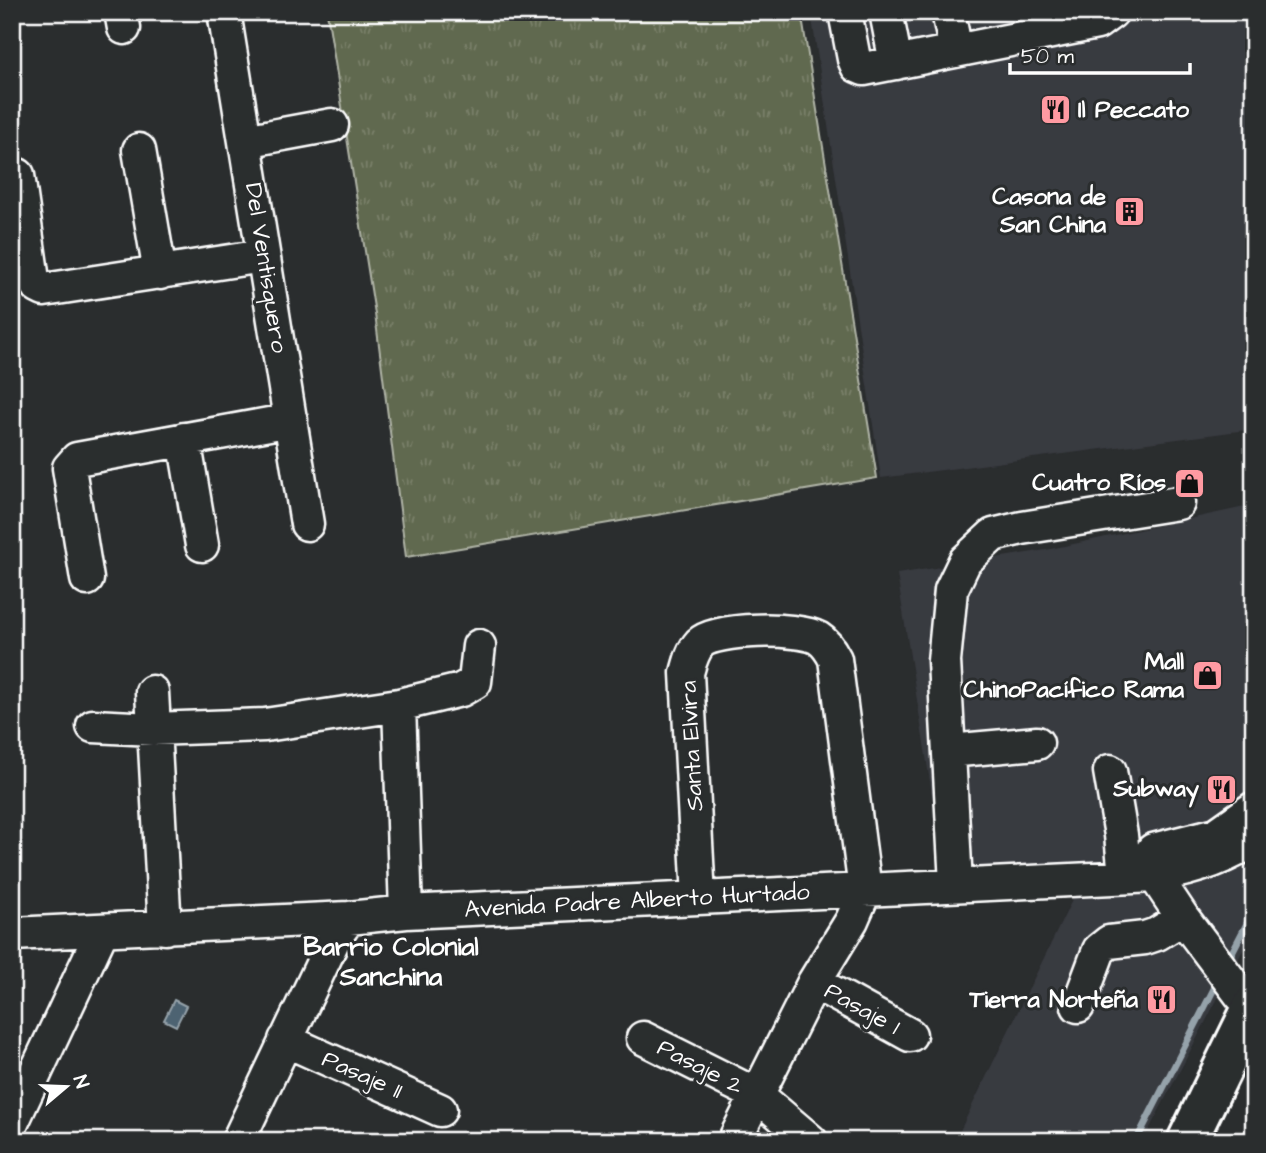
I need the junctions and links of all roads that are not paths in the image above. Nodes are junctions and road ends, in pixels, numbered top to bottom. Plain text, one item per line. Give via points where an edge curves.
1 (224, 12) edge
2 (845, 12) edge
3 (886, 12) edge
4 (948, 12) edge
5 (1112, 12) edge
6 (956, 51) junction
7 (896, 63) junction
8 (332, 125) dead end
9 (245, 141) junction
10 (139, 150) dead end
11 (18, 175) dead end
12 (263, 256) junction
13 (160, 273) junction
14 (291, 420) junction
15 (184, 439) junction
16 (1178, 503) dead end
17 (307, 524) dead end
18 (202, 545) dead end
19 (87, 579) dead end
20 (479, 646) dead end
21 (152, 692) dead end
22 (399, 705) junction
23 (93, 726) dead end
24 (153, 729) junction
25 (1037, 743) dead end
26 (949, 751) junction
27 (1118, 772) dead end
28 (1254, 808) edge
29 (1254, 839) edge
30 (1141, 876) junction
31 (956, 884) junction
32 (864, 890) junction
33 (699, 898) junction
34 (406, 912) junction
35 (349, 918) junction
36 (1183, 918) junction
37 (165, 928) junction
38 (102, 931) junction
39 (12, 934) edge
40 (814, 982) junction
41 (1254, 1003) edge
42 (1078, 1006) dead end
43 (910, 1035) dead end
44 (643, 1038) dead end
45 (285, 1041) junction
46 (757, 1096) junction
47 (440, 1110) dead end
48 (12, 1123) edge
49 (238, 1141) edge
50 (734, 1141) edge
51 (811, 1141) edge
52 (1187, 1141) edge

1 - 9 street, Del Ventisquero
2 - 7 street via 857,66
3 - 7 street
4 - 6 street
5 - 6 street via 1097,23
6 - 7 street
8 - 9 street
9 - 12 street, Del Ventisquero
10 - 13 street
11 - 13 street via 33,280 38,287 44,290
12 - 13 street
12 - 14 street, Del Ventisquero
14 - 15 street
14 - 17 street, Del Ventisquero
15 - 18 street
15 - 19 street via 72,463 69,468
16 - 26 street via 993,535 965,561 951,590 944,661
20 - 22 street via 475,682 461,690
21 - 24 street
22 - 24 street via 265,725
22 - 34 street
23 - 24 street
24 - 37 street
25 - 26 street
26 - 31 street
27 - 30 street
28 - 30 street via 1217,834 1153,850
29 - 30 street, Avenida Padre Alberto Hurtado via 1184,871
30 - 31 street, Avenida Padre Alberto Hurtado
30 - 36 street
31 - 32 street, Avenida Padre Alberto Hurtado
32 - 33 street, Avenida Padre Alberto Hurtado
32 - 33 street, Santa Elvira via 835,659 817,637 761,631 712,636 691,657 687,673
32 - 40 street via 852,920
33 - 34 street, Avenida Padre Alberto Hurtado
34 - 35 street, Avenida Padre Alberto Hurtado
35 - 37 street, Avenida Padre Alberto Hurtado
35 - 45 street via 335,937
36 - 41 street via 1241,995
36 - 42 street via 1157,934 1109,942 1099,950
37 - 38 street, Avenida Padre Alberto Hurtado
38 - 39 street, Avenida Padre Alberto Hurtado
38 - 48 street
40 - 43 street, Pasaje 1
40 - 46 street
41 - 52 main road
44 - 46 street, Pasaje 2
45 - 47 street, Pasaje 11
45 - 49 street
46 - 50 street
46 - 51 street, Pasaje 2

